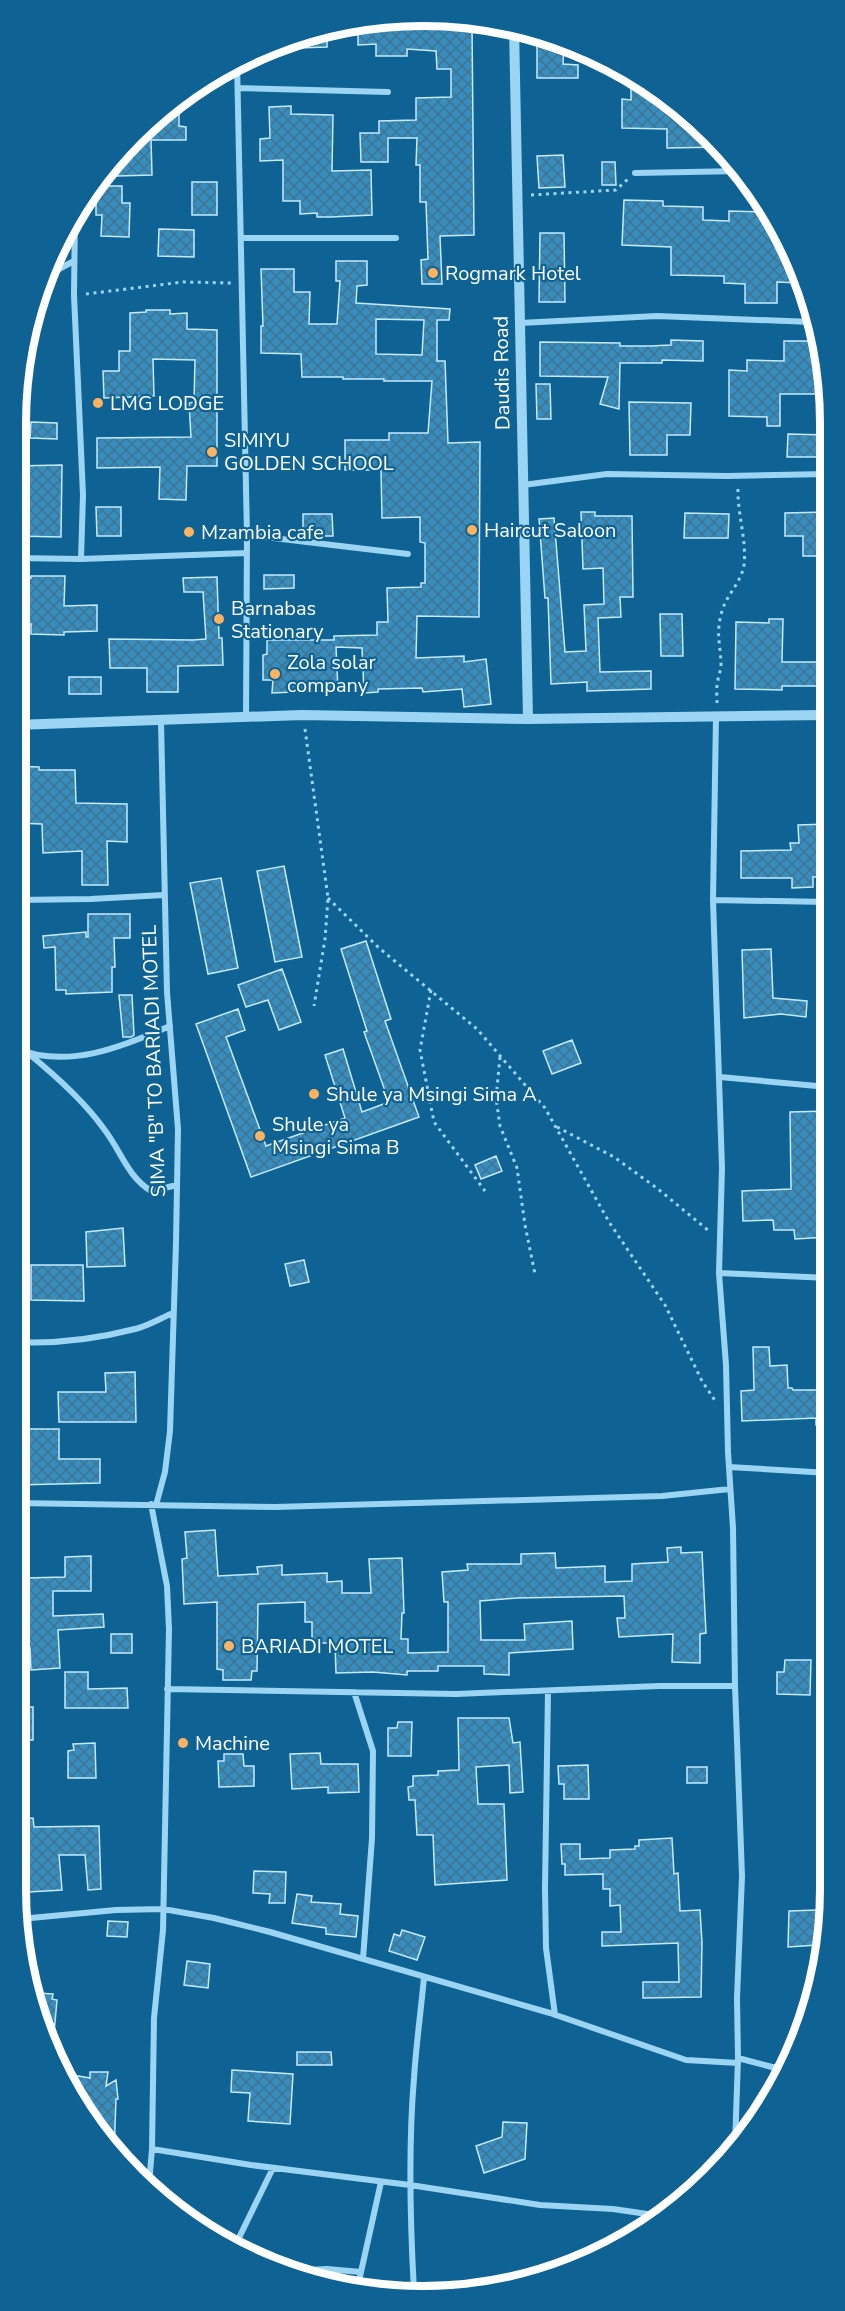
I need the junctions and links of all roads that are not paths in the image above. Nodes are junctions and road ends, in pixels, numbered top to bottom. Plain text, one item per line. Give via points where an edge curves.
1 (514, 36) edge
2 (237, 71) edge
3 (238, 88) junction
4 (388, 92) dead end
5 (729, 171) edge
6 (635, 173) road end
7 (75, 232) edge
8 (241, 238) junction
9 (396, 238) dead end
10 (74, 261) junction
11 (57, 270) edge
12 (806, 322) edge
13 (519, 323) junction
14 (820, 474) edge
15 (523, 484) junction
16 (246, 535) junction
17 (247, 554) junction
18 (408, 554) dead end
19 (26, 558) edge
20 (81, 559) junction
21 (820, 715) edge
22 (246, 717) junction
23 (716, 717) junction
24 (528, 719) junction
25 (161, 722) junction
26 (26, 724) edge
27 (164, 895) junction
28 (26, 900) edge
29 (713, 900) junction
30 (820, 902) edge
31 (170, 1026) junction
32 (26, 1053) edge
33 (29, 1054) junction
34 (720, 1077) junction
35 (820, 1086) edge
36 (177, 1185) junction
37 (719, 1274) junction
38 (820, 1278) edge
39 (173, 1313) junction
40 (26, 1343) edge
41 (729, 1467) junction
42 (820, 1472) edge
43 (730, 1489) junction
44 (26, 1503) edge
45 (153, 1504) junction
46 (735, 1686) junction
47 (167, 1689) junction
48 (548, 1691) junction
49 (354, 1692) junction
50 (163, 1909) junction
51 (27, 1919) edge
52 (363, 1959) junction
53 (424, 1977) junction
54 (555, 2015) junction
55 (738, 2060) junction
56 (777, 2067) edge
57 (735, 2132) edge
58 (152, 2149) junction
59 (273, 2168) junction
60 (150, 2176) edge
61 (381, 2182) junction
62 (410, 2185) junction
63 (649, 2214) edge
64 (238, 2240) edge
65 (313, 2270) edge
66 (361, 2272) junction
67 (359, 2280) edge
68 (414, 2286) edge

1 - 13 street, Daudis Road
2 - 3 street
3 - 4 street
3 - 8 street
5 - 6 street
7 - 10 street
8 - 9 street
8 - 16 street
10 - 11 street
10 - 20 street via 83,495
12 - 13 street via 657,316
13 - 15 street, Daudis Road
14 - 15 street via 606,474
15 - 24 street, Daudis Road
16 - 17 street
16 - 18 street
17 - 20 street
17 - 22 street
19 - 20 street
21 - 23 street
22 - 24 street
22 - 25 street
23 - 24 street
23 - 29 street
25 - 26 street
25 - 27 street, SIMA "B" TO BARIADI MOTEL
27 - 28 street
27 - 31 street, SIMA "B" TO BARIADI MOTEL
29 - 30 street
29 - 34 street
31 - 33 street via 102,1051 52,1058
31 - 36 street, SIMA "B" TO BARIADI MOTEL via 178,1129
32 - 33 street
33 - 36 street via 54,1074 105,1129 138,1184 151,1191
34 - 35 street
34 - 37 street
36 - 39 street, SIMA "B" TO BARIADI MOTEL
37 - 38 street
37 - 41 street
39 - 40 street via 137,1329 87,1339
39 - 45 street, SIMA "B" TO BARIADI MOTEL via 170,1431 165,1472
41 - 42 street
41 - 43 street
43 - 45 street via 662,1496 275,1507
43 - 46 street
44 - 45 street
45 - 47 street via 167,1586
46 - 48 street
46 - 55 street via 742,1876
47 - 49 street
47 - 50 street
48 - 49 street
48 - 54 street via 546,1948
49 - 52 street via 373,1751 372,1838
50 - 51 street
50 - 52 street via 270,1932
50 - 58 street via 154,2018
52 - 53 street
53 - 54 street
53 - 62 street via 414,2078
54 - 55 street via 686,2060
55 - 56 street
55 - 57 street
58 - 59 street
58 - 60 street
59 - 61 street
59 - 64 street
61 - 62 street
61 - 66 street
62 - 63 street via 540,2205
62 - 68 street
65 - 66 street
66 - 67 street

